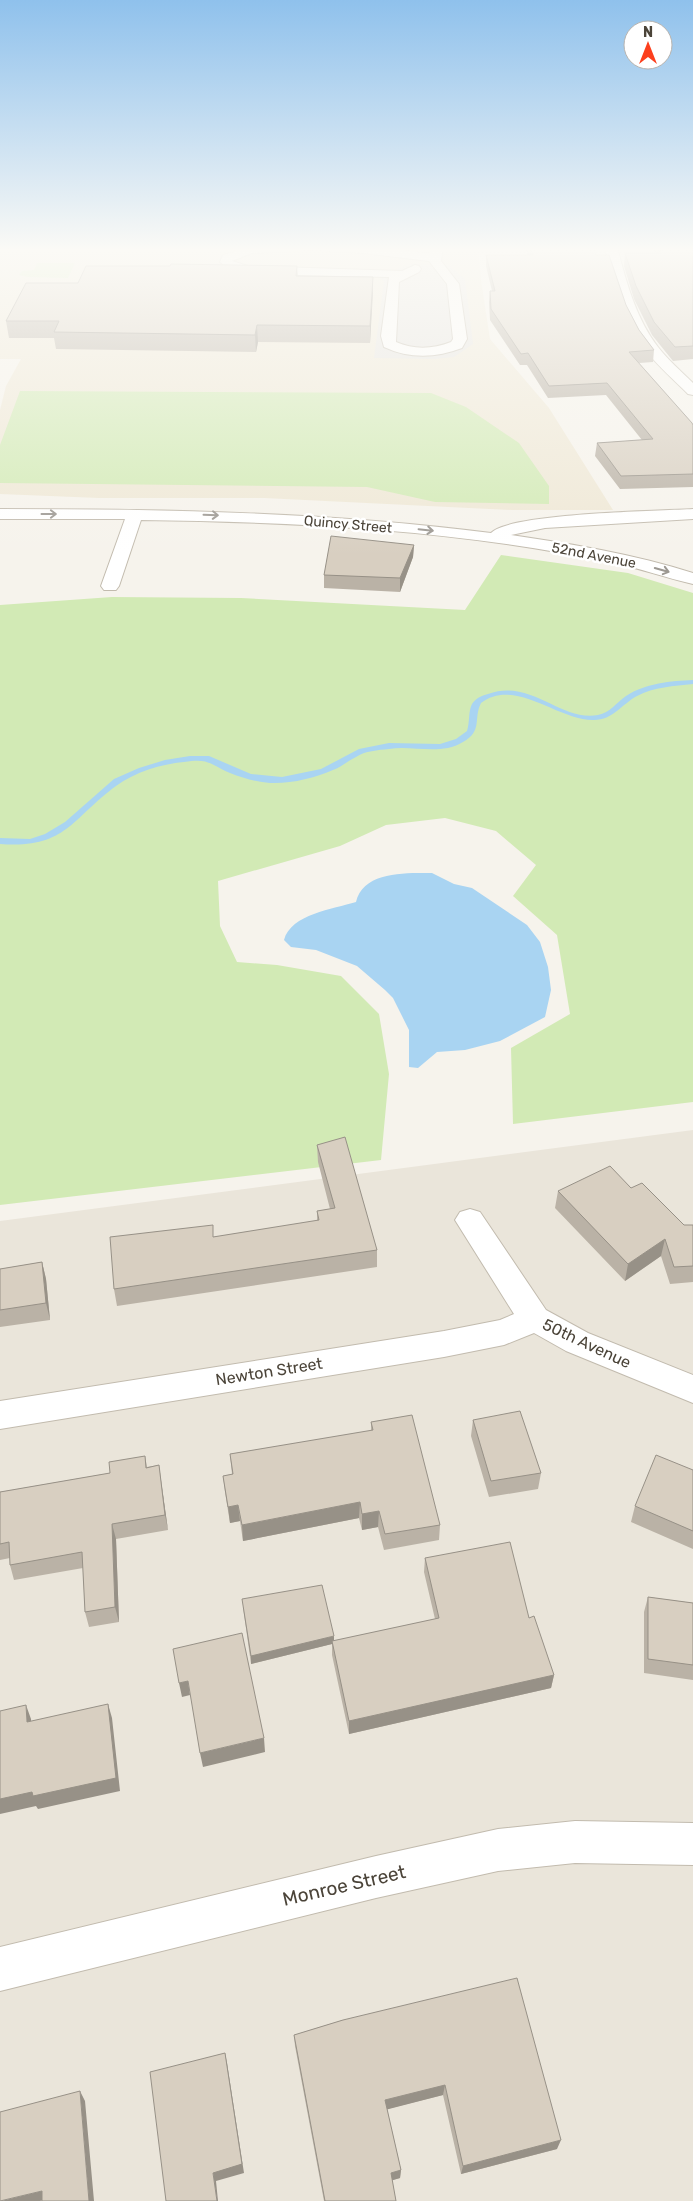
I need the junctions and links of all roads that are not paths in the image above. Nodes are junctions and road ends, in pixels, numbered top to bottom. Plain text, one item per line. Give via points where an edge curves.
1 (404, 350) edge
2 (436, 350) edge
3 (653, 350) edge
4 (693, 391) edge
5 (0, 514) edge
6 (135, 514) junction
7 (693, 514) edge
8 (494, 538) junction
9 (693, 579) edge
10 (110, 586) dead end
11 (470, 1220) dead end
12 (535, 1319) junction
13 (693, 1389) edge
14 (0, 1415) edge
15 (693, 1844) edge
16 (0, 1969) edge

1 - 2 street
3 - 4 street
5 -> 6 street, Quincy Street
6 -> 8 street, Quincy Street via 316,521
6 - 10 street
7 - 8 street, Quincy Street via 530,525 511,529
8 -> 9 street, 52nd Avenue via 617,559
11 - 12 street, 50th Avenue
12 - 13 street, 50th Avenue via 577,1342
12 - 14 street, Newton Street via 504,1332 444,1344
15 - 16 street, Monroe Street via 575,1842 498,1850

